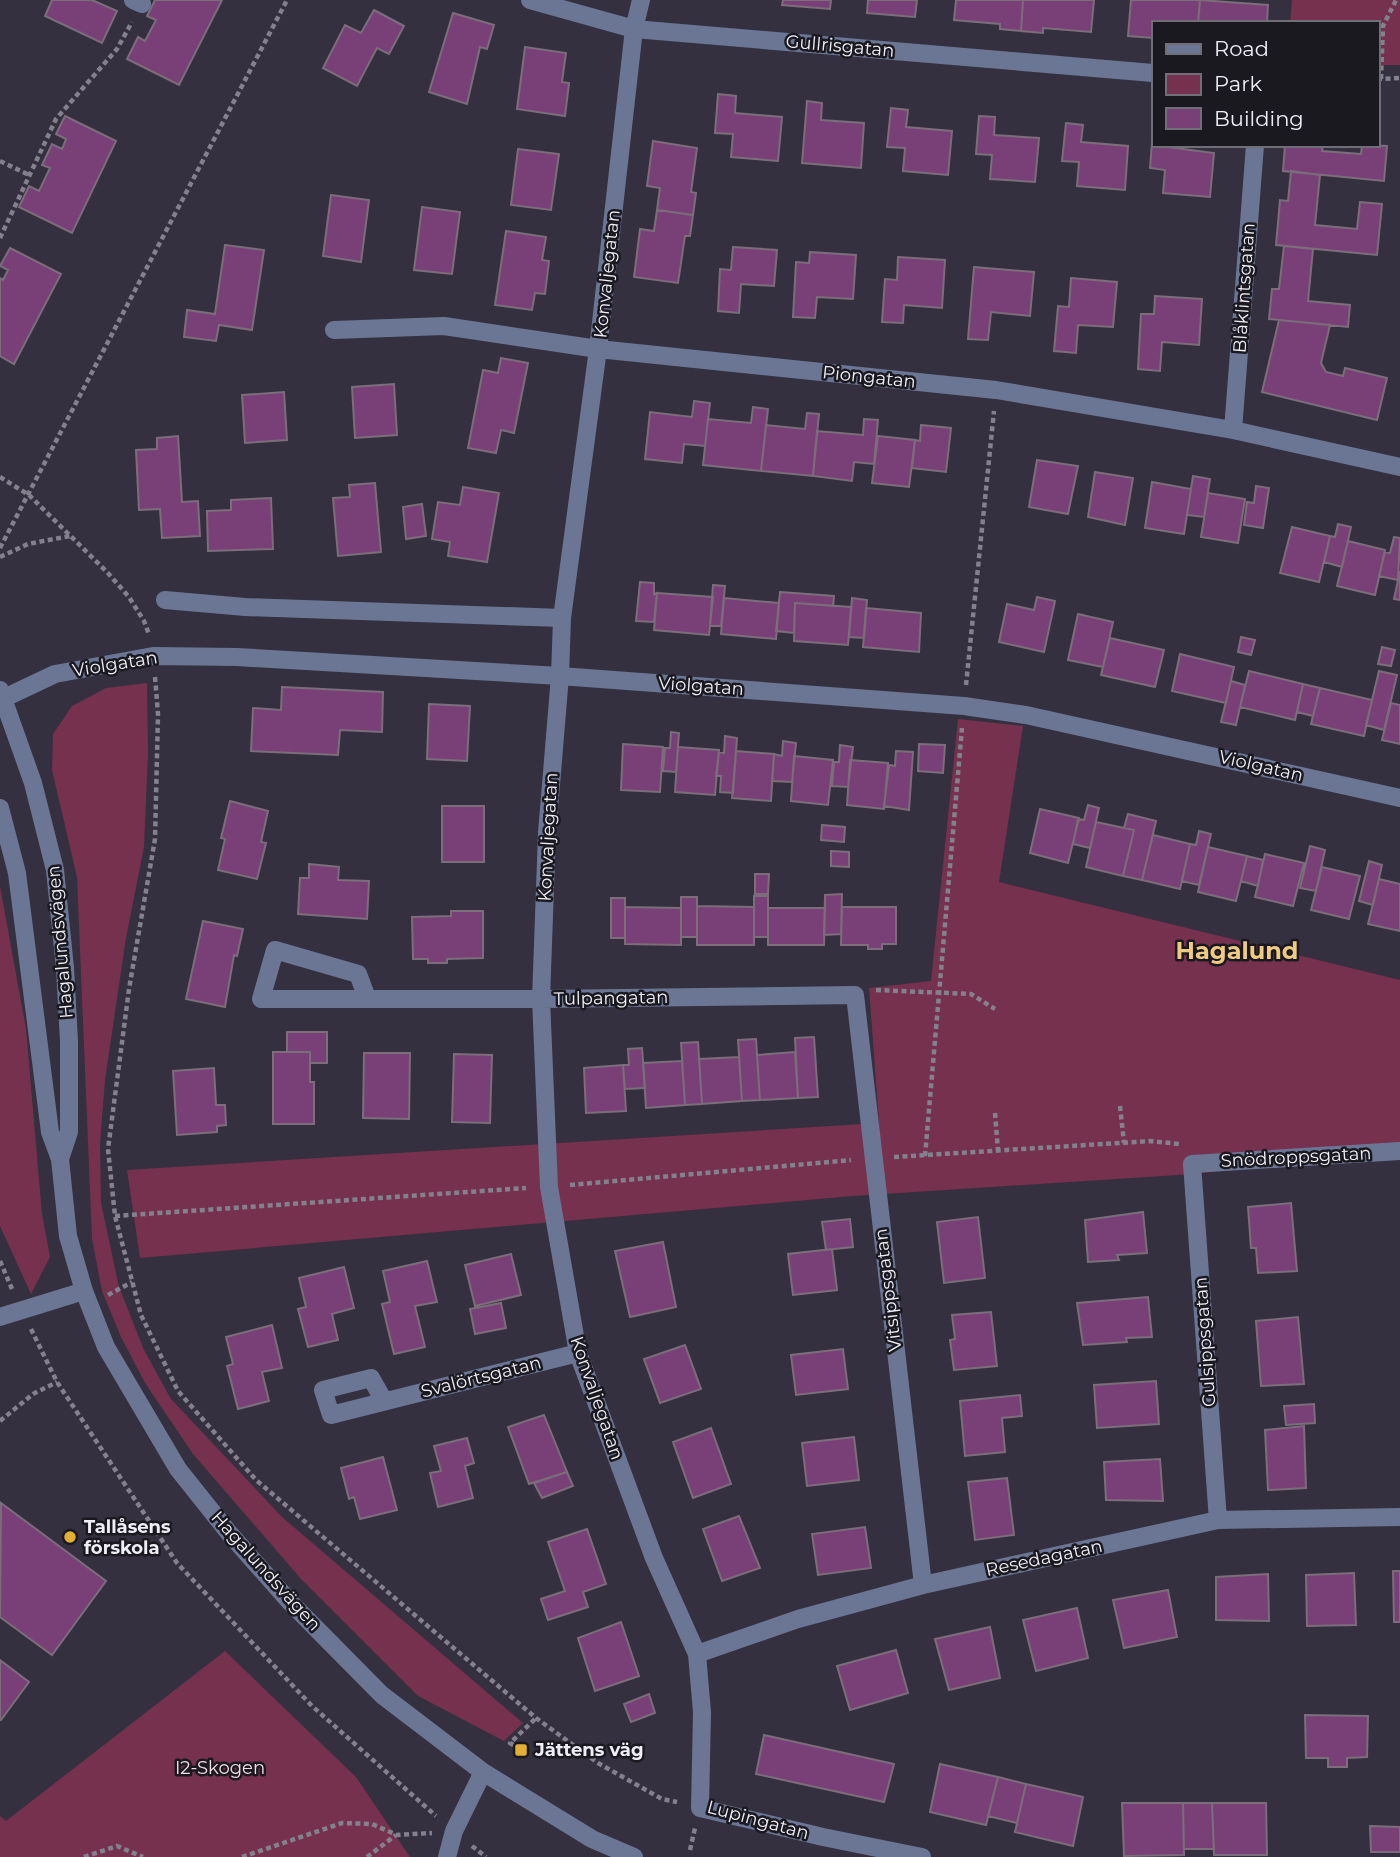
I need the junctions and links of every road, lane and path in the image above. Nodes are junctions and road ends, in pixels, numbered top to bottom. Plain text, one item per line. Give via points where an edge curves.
1 (286, 0) edge
2 (530, 0) edge
3 (641, 0) edge
4 (1396, 0) edge
5 (137, 2) edge
6 (634, 29) junction
7 (1152, 73) edge
8 (1400, 78) edge
9 (1379, 79) edge
10 (1255, 147) edge
11 (0, 161) edge
12 (29, 175) junction
13 (0, 238) edge
14 (334, 330) dead end
15 (598, 349) junction
16 (996, 390) junction
17 (1233, 430) junction
18 (1400, 467) edge
19 (0, 477) edge
20 (29, 495) junction
21 (69, 536) junction
22 (0, 548) edge
23 (0, 557) edge
24 (165, 600) dead end
25 (562, 618) junction
26 (153, 656) junction
27 (559, 676) junction
28 (1, 696) edge
29 (964, 706) junction
30 (1400, 797) edge
31 (0, 808) edge
32 (940, 992) junction
33 (855, 995) junction
34 (367, 998) junction
35 (541, 999) junction
36 (995, 1009) dead end
37 (1120, 1105) dead end
38 (995, 1113) dead end
39 (1124, 1143) junction
40 (998, 1151) junction
41 (1400, 1151) edge
42 (925, 1156) junction
43 (872, 1158) junction
44 (60, 1159) junction
45 (1192, 1164) junction
46 (549, 1187) junction
47 (115, 1216) junction
48 (0, 1261) edge
49 (84, 1291) junction
50 (22, 1310) junction
51 (0, 1317) edge
52 (578, 1353) junction
53 (57, 1382) junction
54 (384, 1401) dead end
55 (0, 1421) edge
56 (1400, 1517) edge
57 (1218, 1520) junction
58 (923, 1585) junction
59 (697, 1654) junction
60 (536, 1718) junction
61 (521, 1750) dead end
62 (483, 1772) junction
63 (700, 1808) junction
64 (454, 1831) junction
65 (397, 1835) junction
66 (85, 1857) edge
67 (143, 1857) edge
68 (242, 1857) edge
69 (367, 1857) edge
70 (447, 1857) edge
71 (486, 1857) edge
72 (634, 1857) edge
73 (922, 1857) edge

1 - 20 path
2 - 6 street, Gullrisgatan
3 - 6 street, Konvaljegatan
4 - 9 path via 1383,26
5 - 12 path via 117,49 56,119
6 - 7 street, Gullrisgatan
6 - 15 street, Konvaljegatan
8 - 9 path
10 - 17 street, Blåklintsgatan
11 - 12 path
12 - 13 path
14 - 15 street, Piongatan via 444,326
15 - 16 street, Piongatan
15 - 25 street, Konvaljegatan
16 - 17 street, Piongatan
16 - 29 path
17 - 18 street, Piongatan
19 - 20 path
20 - 21 path
20 - 22 path
21 - 23 path via 28,544
21 - 26 path via 129,597 144,621
24 - 25 street
25 - 27 street, Konvaljegatan
26 - 27 street, Violgatan
26 - 28 street, Violgatan via 55,674
26 - 47 path via 158,714 155,838 108,1149
27 - 29 street, Violgatan
27 - 35 street, Konvaljegatan
28 - 44 street, Hagalundsvägen via 33,783 55,870 69,1041 69,1132
29 - 30 street, Violgatan via 1026,715
29 - 32 path
31 - 44 street, Hagalundsvägen via 17,873 50,1132
32 - 33 path via 866,990
32 - 36 path via 971,994
32 - 42 path
33 - 35 street, Tulpangatan
33 - 43 street, Vitsippsgatan
34 - 34 street, Tulpangatan via 301,999 261,999 275,950 358,974
34 - 35 street, Tulpangatan
35 - 46 street, Konvaljegatan
37 - 39 path
38 - 40 path
39 - 40 path
39 - 45 path via 1180,1144
40 - 42 path
41 - 45 street, Snödroppsgatan
42 - 43 path
43 - 46 path
43 - 58 street, Vitsippsgatan
44 - 49 street, Hagalundsvägen via 68,1236
45 - 57 street, Gulsippsgatan
46 - 47 path
46 - 52 street, Konvaljegatan
47 - 60 path via 141,1315 178,1391 256,1480
48 - 50 path
49 - 50 street
49 - 62 street, Hagalundsvägen via 106,1347 172,1458 229,1533 382,1695
50 - 51 street
50 - 53 path
52 - 54 street, Svalörtsgatan
52 - 59 street, Konvaljegatan via 654,1558
53 - 55 path via 33,1394
53 - 64 path via 177,1563 312,1706
56 - 57 street, Resedagatan
57 - 58 street, Resedagatan
58 - 59 street, Resedagatan via 798,1619
59 - 63 street, Lupingatan via 702,1712
60 - 61 path via 510,1743
60 - 63 path via 608,1769 662,1799
62 - 64 street
62 - 72 street, Hagalundsvägen via 592,1839
63 - 73 street, Lupingatan
64 - 65 path
64 - 70 street
64 - 71 path
65 - 68 path via 372,1824 342,1823
65 - 69 path
66 - 67 path via 117,1846

